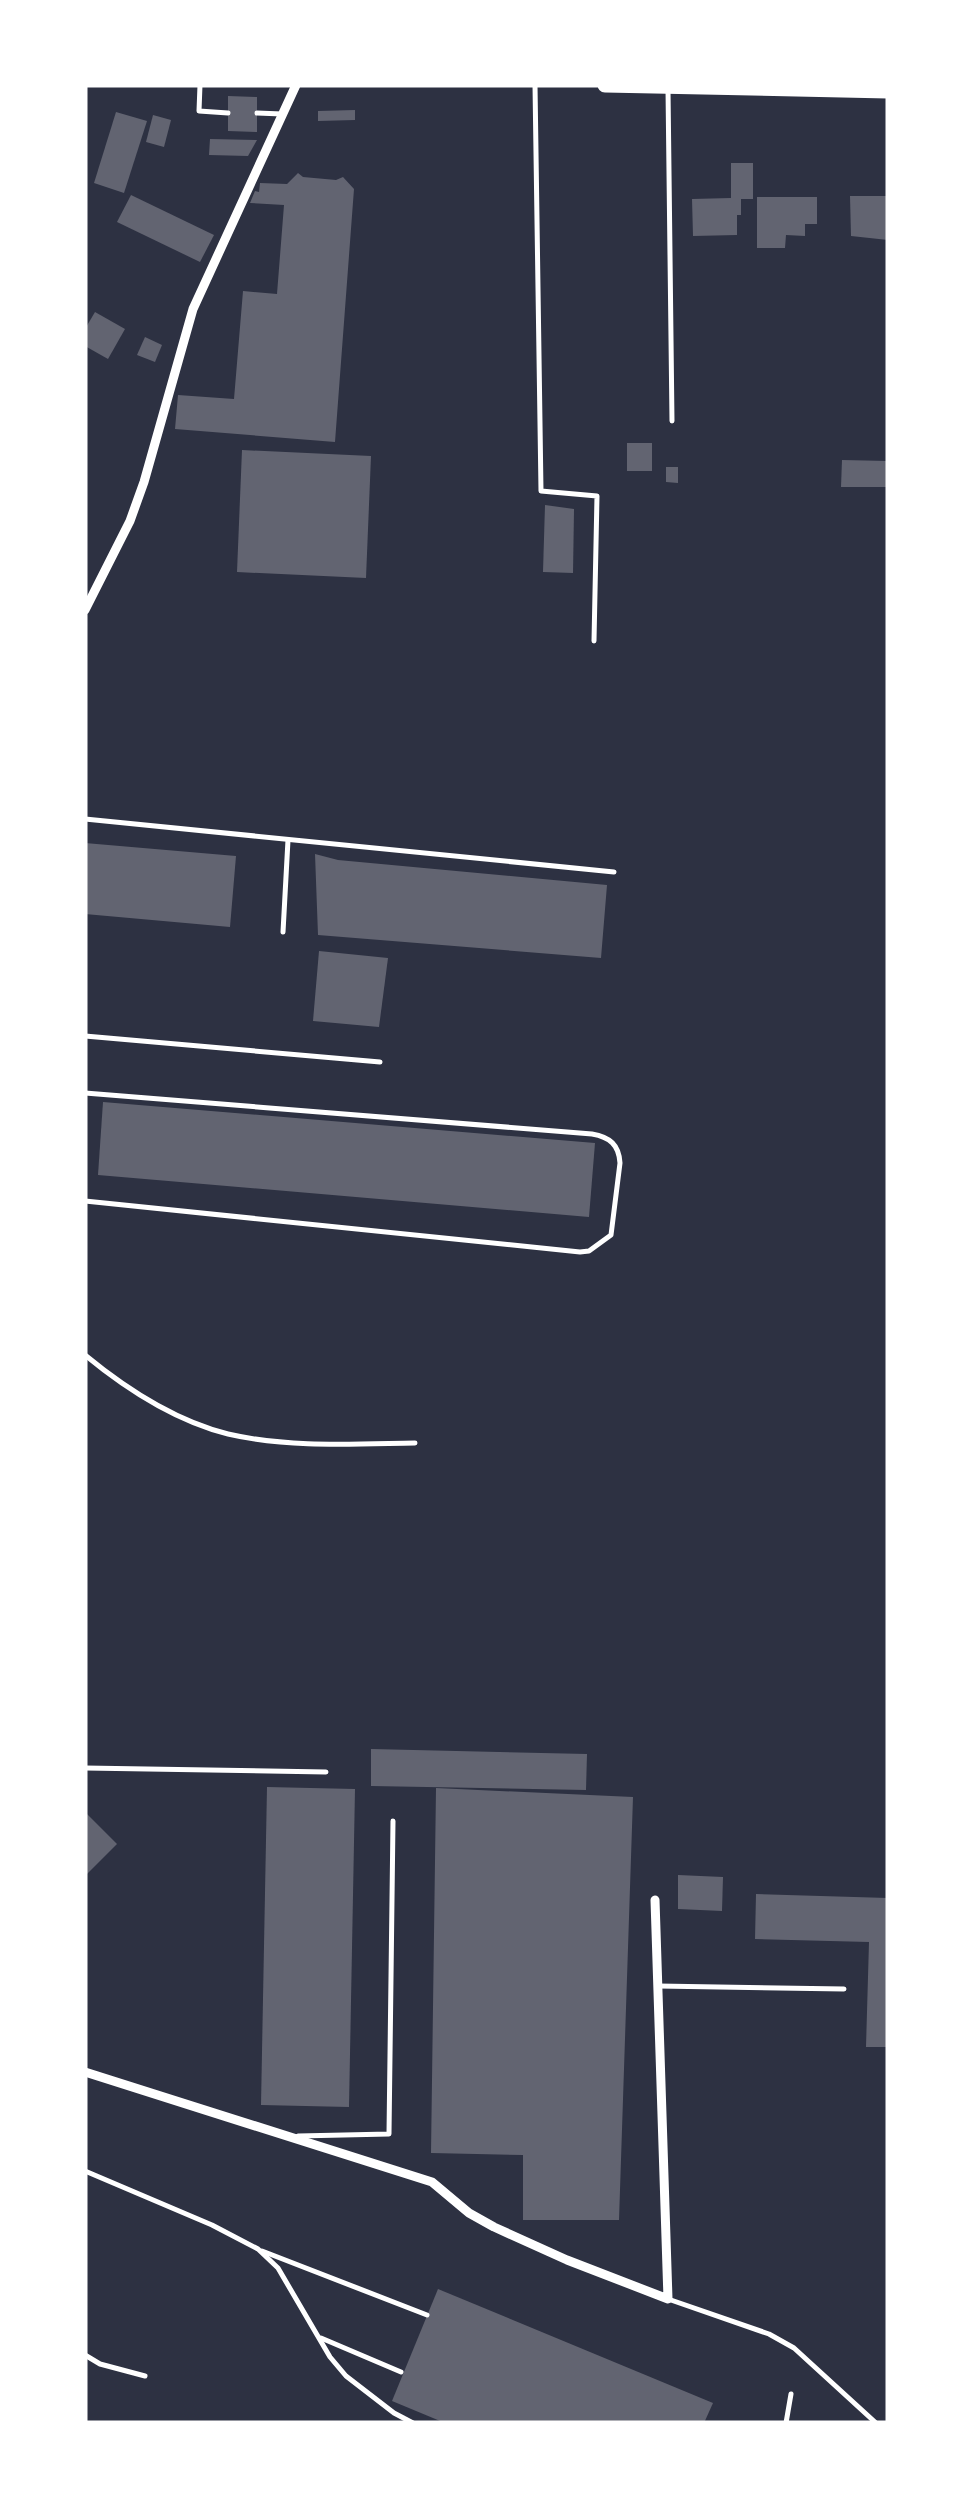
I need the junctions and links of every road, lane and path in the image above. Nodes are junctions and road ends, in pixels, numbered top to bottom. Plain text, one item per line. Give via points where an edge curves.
1 (200, 85) edge
2 (296, 85) edge
3 (535, 85) edge
4 (606, 85) edge
5 (650, 85) edge
6 (668, 86) edge
7 (775, 87) edge
8 (888, 91) edge
9 (228, 113) dead end
10 (257, 113) dead end
11 (282, 114) junction
12 (672, 421) dead end
13 (85, 610) edge
14 (594, 641) dead end
15 (85, 819) edge
16 (288, 840) junction
17 (614, 872) dead end
18 (282, 932) dead end
19 (85, 1036) edge
20 (380, 1062) dead end
21 (85, 1092) edge
22 (85, 1201) edge
23 (85, 1354) edge
24 (415, 1443) dead end
25 (85, 1768) edge
26 (326, 1772) dead end
27 (394, 1820) dead end
28 (656, 1900) dead end
29 (658, 1986) junction
30 (844, 1990) dead end
31 (85, 2072) edge
32 (285, 2136) junction
33 (85, 2171) edge
34 (258, 2249) junction
35 (668, 2299) junction
36 (427, 2315) dead end
37 (318, 2337) junction
38 (85, 2354) edge
39 (401, 2372) dead end
40 (145, 2376) dead end
41 (790, 2394) dead end
42 (413, 2423) edge
43 (786, 2423) edge
44 (876, 2423) edge

1 - 9 lane via 199,112
2 - 11 street
3 - 14 lane via 540,491 597,496
4 - 5 main road
5 - 6 main road
6 - 7 main road
6 - 12 lane
7 - 8 main road
10 - 11 lane
11 - 13 street via 192,309 144,482
15 - 16 lane
16 - 17 lane
16 - 18 lane
19 - 20 lane
21 - 22 lane via 592,1134 614,1142 620,1163 611,1235 580,1252
23 - 24 lane via 140,1394 227,1434 320,1445
25 - 26 lane
27 - 32 lane via 389,2134
28 - 29 street
29 - 30 lane
29 - 35 street
31 - 32 street
32 - 35 street via 432,2182 494,2227
33 - 34 lane
34 - 36 lane
34 - 37 lane via 278,2268
35 - 44 lane via 794,2348
37 - 39 lane
37 - 42 lane via 346,2376
38 - 40 lane
41 - 43 lane

